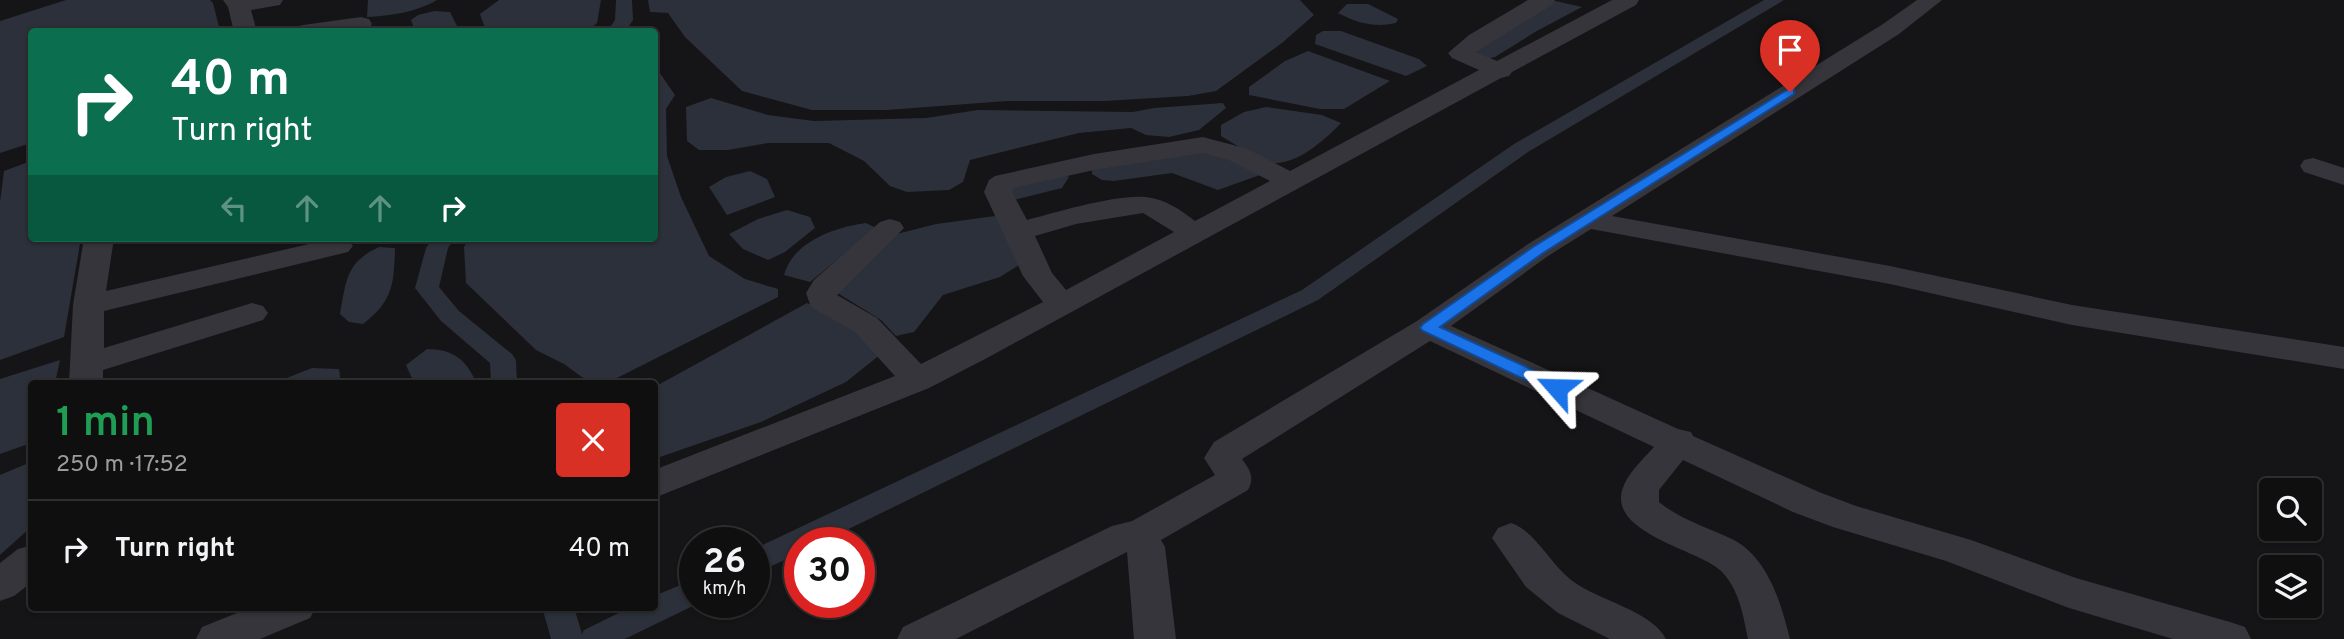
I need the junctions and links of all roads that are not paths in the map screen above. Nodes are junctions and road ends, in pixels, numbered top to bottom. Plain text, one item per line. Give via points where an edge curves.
1 (272, 0) edge
2 (1544, 0) edge
3 (1628, 0) edge
4 (1931, 0) edge
5 (237, 3) edge
6 (360, 24) dead end
7 (245, 28) edge
8 (332, 28) edge
9 (1501, 71) junction
10 (2313, 166) dead end
11 (2344, 177) edge
12 (1292, 183) junction
13 (1588, 220) junction
14 (890, 228) dead end
15 (1019, 232) junction
16 (1195, 235) junction
17 (98, 242) edge
18 (338, 246) dead end
19 (89, 305) junction
20 (1063, 306) junction
21 (252, 313) dead end
22 (1429, 328) junction
23 (2344, 358) edge
24 (86, 373) edge
25 (917, 380) junction
26 (1679, 441) junction
27 (658, 483) edge
28 (1139, 535) junction
29 (1511, 538) dead end
30 (28, 563) edge
31 (0, 585) edge
32 (286, 611) edge
33 (217, 639) edge
34 (918, 639) edge
35 (1155, 639) edge
36 (1645, 639) edge
37 (1769, 639) edge
38 (2230, 639) edge

1 - 5 street
2 - 9 street via 1460,53
3 - 9 street
4 - 13 street
5 - 7 street
6 - 8 street
9 - 12 street
10 - 11 street
12 - 15 street via 1219,147 1152,151 1005,182 998,192
12 - 16 street
13 - 22 street
13 - 23 street via 1890,275 2072,315
14 - 25 street via 825,287 822,300 866,325
15 - 16 street via 1072,216 1153,205
15 - 20 street via 1038,276
16 - 20 street
17 - 19 street
18 - 19 street
19 - 24 street
20 - 25 street
21 - 24 street
22 - 26 street
22 - 28 street via 1227,451 1222,458 1235,481
25 - 27 street
26 - 37 street via 1641,487 1638,496 1643,510 1658,523 1730,556 1742,569 1763,611
26 - 38 street via 1846,517 1957,550 2069,592
28 - 34 street via 1125,536
28 - 35 street via 1146,547
29 - 36 street via 1537,574 1557,591
30 - 31 street
32 - 33 street

